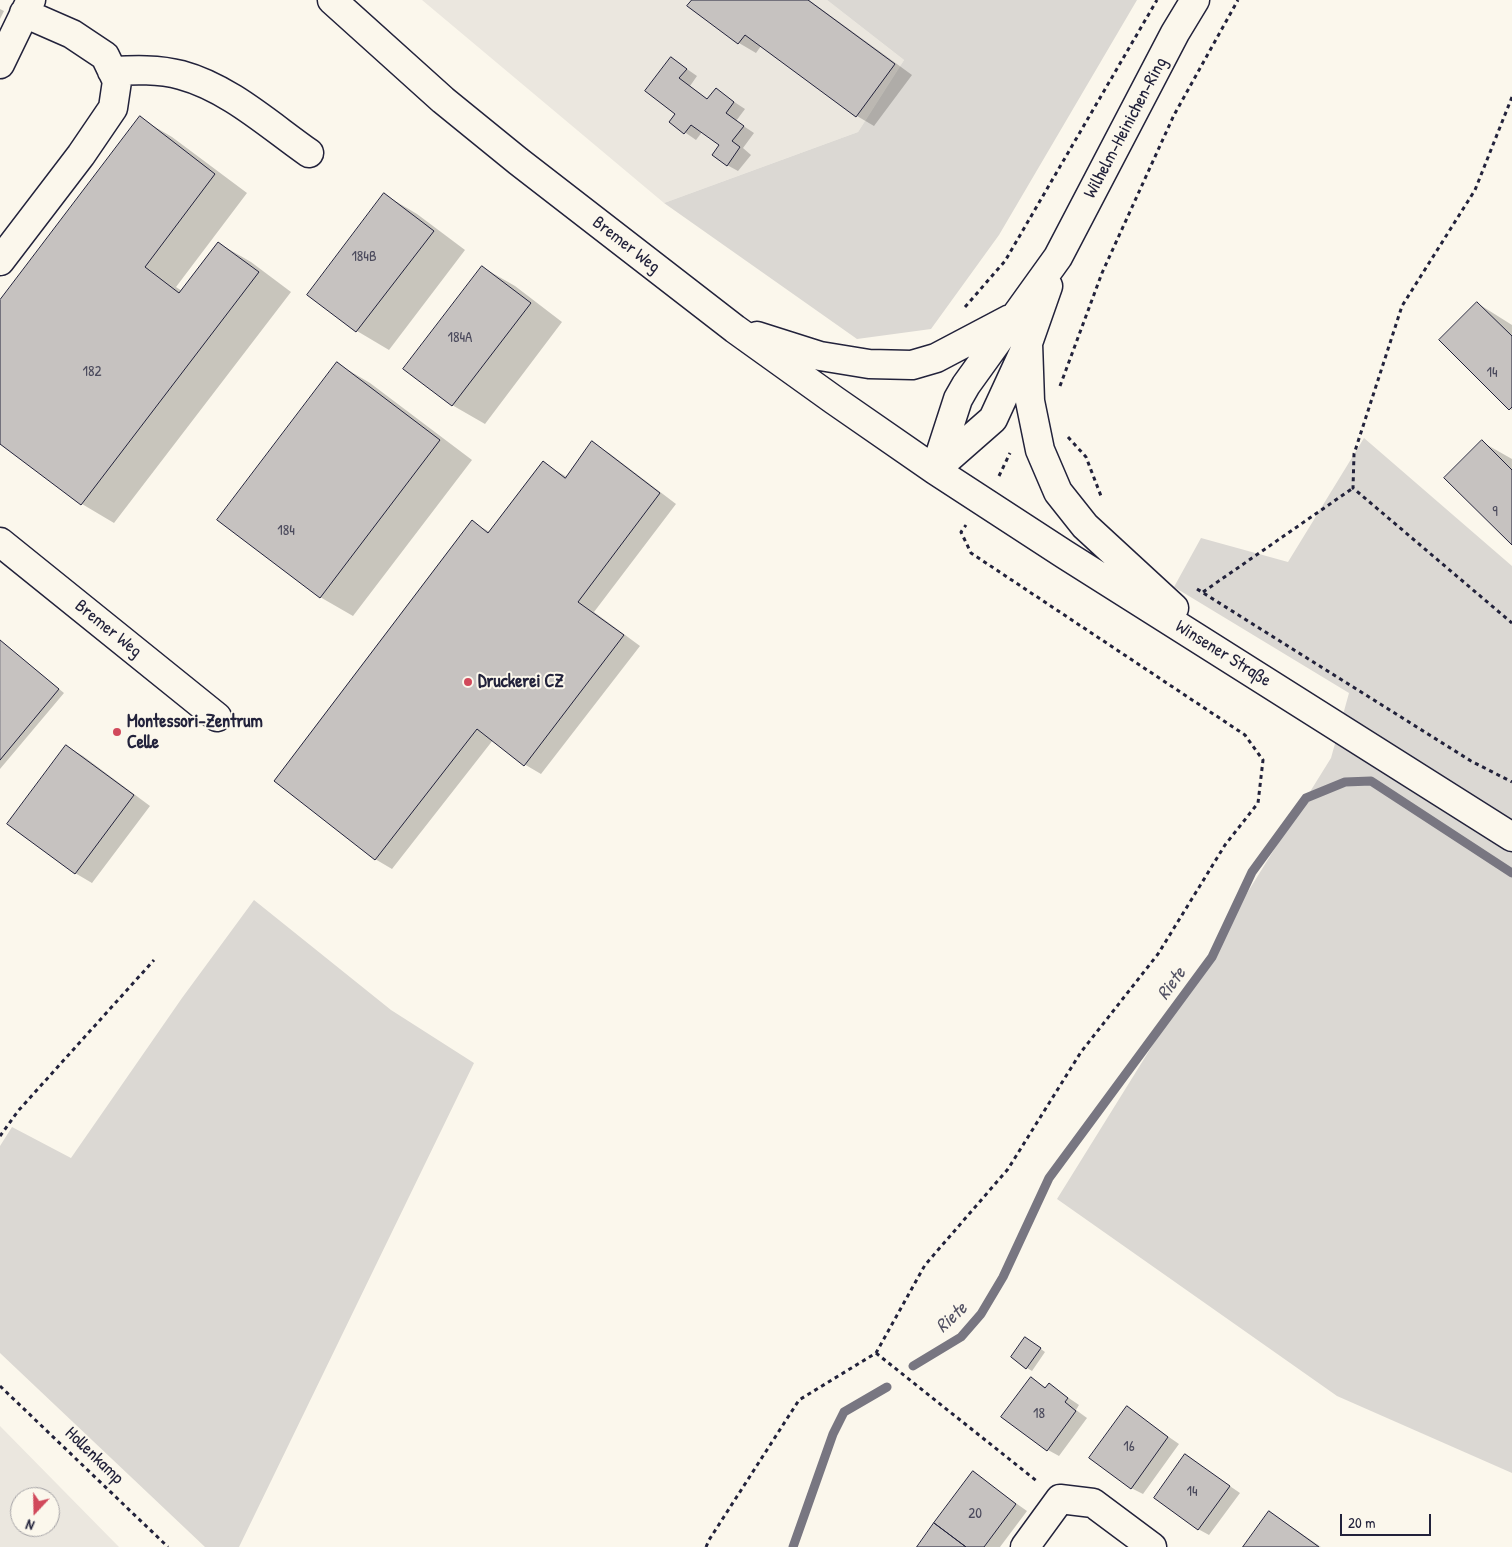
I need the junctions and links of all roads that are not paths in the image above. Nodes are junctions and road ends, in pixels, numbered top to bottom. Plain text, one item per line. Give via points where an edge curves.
1 (332, 0) edge
2 (1195, 0) edge
3 (27, 7) edge
4 (0, 64) edge
5 (112, 71) junction
6 (309, 153) dead end
7 (1058, 257) junction
8 (0, 261) edge
9 (1016, 316) junction
10 (735, 329) junction
11 (1028, 343) junction
12 (935, 470) junction
13 (0, 542) edge
14 (1227, 656) junction
15 (217, 717) dead end
16 (1512, 837) edge
17 (1025, 1547) edge
18 (1152, 1547) edge

1 - 10 main road, Bremer Weg via 443,100
2 - 7 main road, Wilhelm-Heinichen-Ring
3 - 4 main road
3 - 5 main road via 105,56
5 - 6 main road via 180,74 205,83 234,99
5 - 8 main road via 117,81 113,108
7 - 9 main road, Wilhelm-Heinichen-Ring
7 - 11 main road, Wilhelm-Heinichen-Ring
9 - 10 main road via 936,358 912,365 869,364 820,356
9 - 12 main road, Wilhelm-Heinichen-Ring via 958,399
10 - 12 main road, Bremer Weg
11 - 12 main road, Wilhelm-Heinichen-Ring via 993,419
11 - 14 main road via 1030,401 1040,450 1058,492 1086,526
12 - 14 main road, Winsener Straße
13 - 15 main road, Bremer Weg
14 - 16 main road, Winsener Straße
17 - 18 main road via 1060,1499 1093,1503

